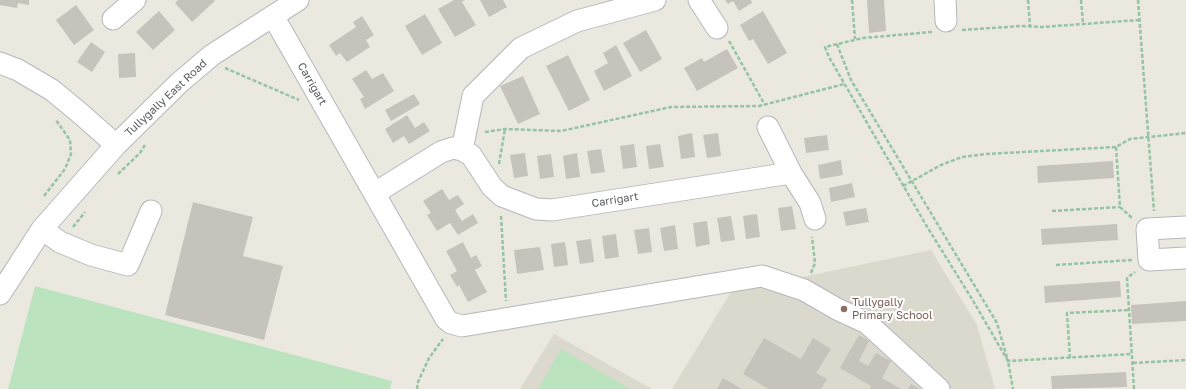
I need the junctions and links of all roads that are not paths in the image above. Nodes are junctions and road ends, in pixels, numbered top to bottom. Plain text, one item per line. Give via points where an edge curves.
1 (298, 0) edge
2 (655, 0) edge
3 (699, 0) edge
4 (945, 0) edge
5 (131, 1) edge
6 (273, 16) junction
7 (113, 19) dead end
8 (717, 28) road end
9 (947, 28) road end
10 (0, 63) edge
11 (768, 127) dead end
12 (464, 143) junction
13 (116, 146) junction
14 (791, 173) junction
15 (375, 193) junction
16 (151, 211) dead end
17 (813, 224) road end
18 (1186, 227) edge
19 (42, 229) junction
20 (1186, 258) edge
21 (0, 294) edge
22 (939, 389) edge

1 - 6 street, Tullygally East Road
2 - 12 street via 577,21 521,48 474,96
3 - 8 street
4 - 9 street
5 - 7 street
6 - 13 street, Tullygally East Road via 212,55 179,83
6 - 15 street, Carrigart
10 - 13 street, Tullygally East Road via 18,70 52,90
11 - 14 street
12 - 14 street, Carrigart via 497,192 536,209 552,210
12 - 15 street via 441,152
13 - 19 street, Tullygally East Road
14 - 17 street via 810,203
15 - 22 street, Carrigart via 446,319 451,323 462,326 762,276 804,290 867,323
16 - 19 street via 128,265 91,255 60,242
18 - 20 street via 1151,229 1149,259
19 - 21 street, Tullygally East Road

